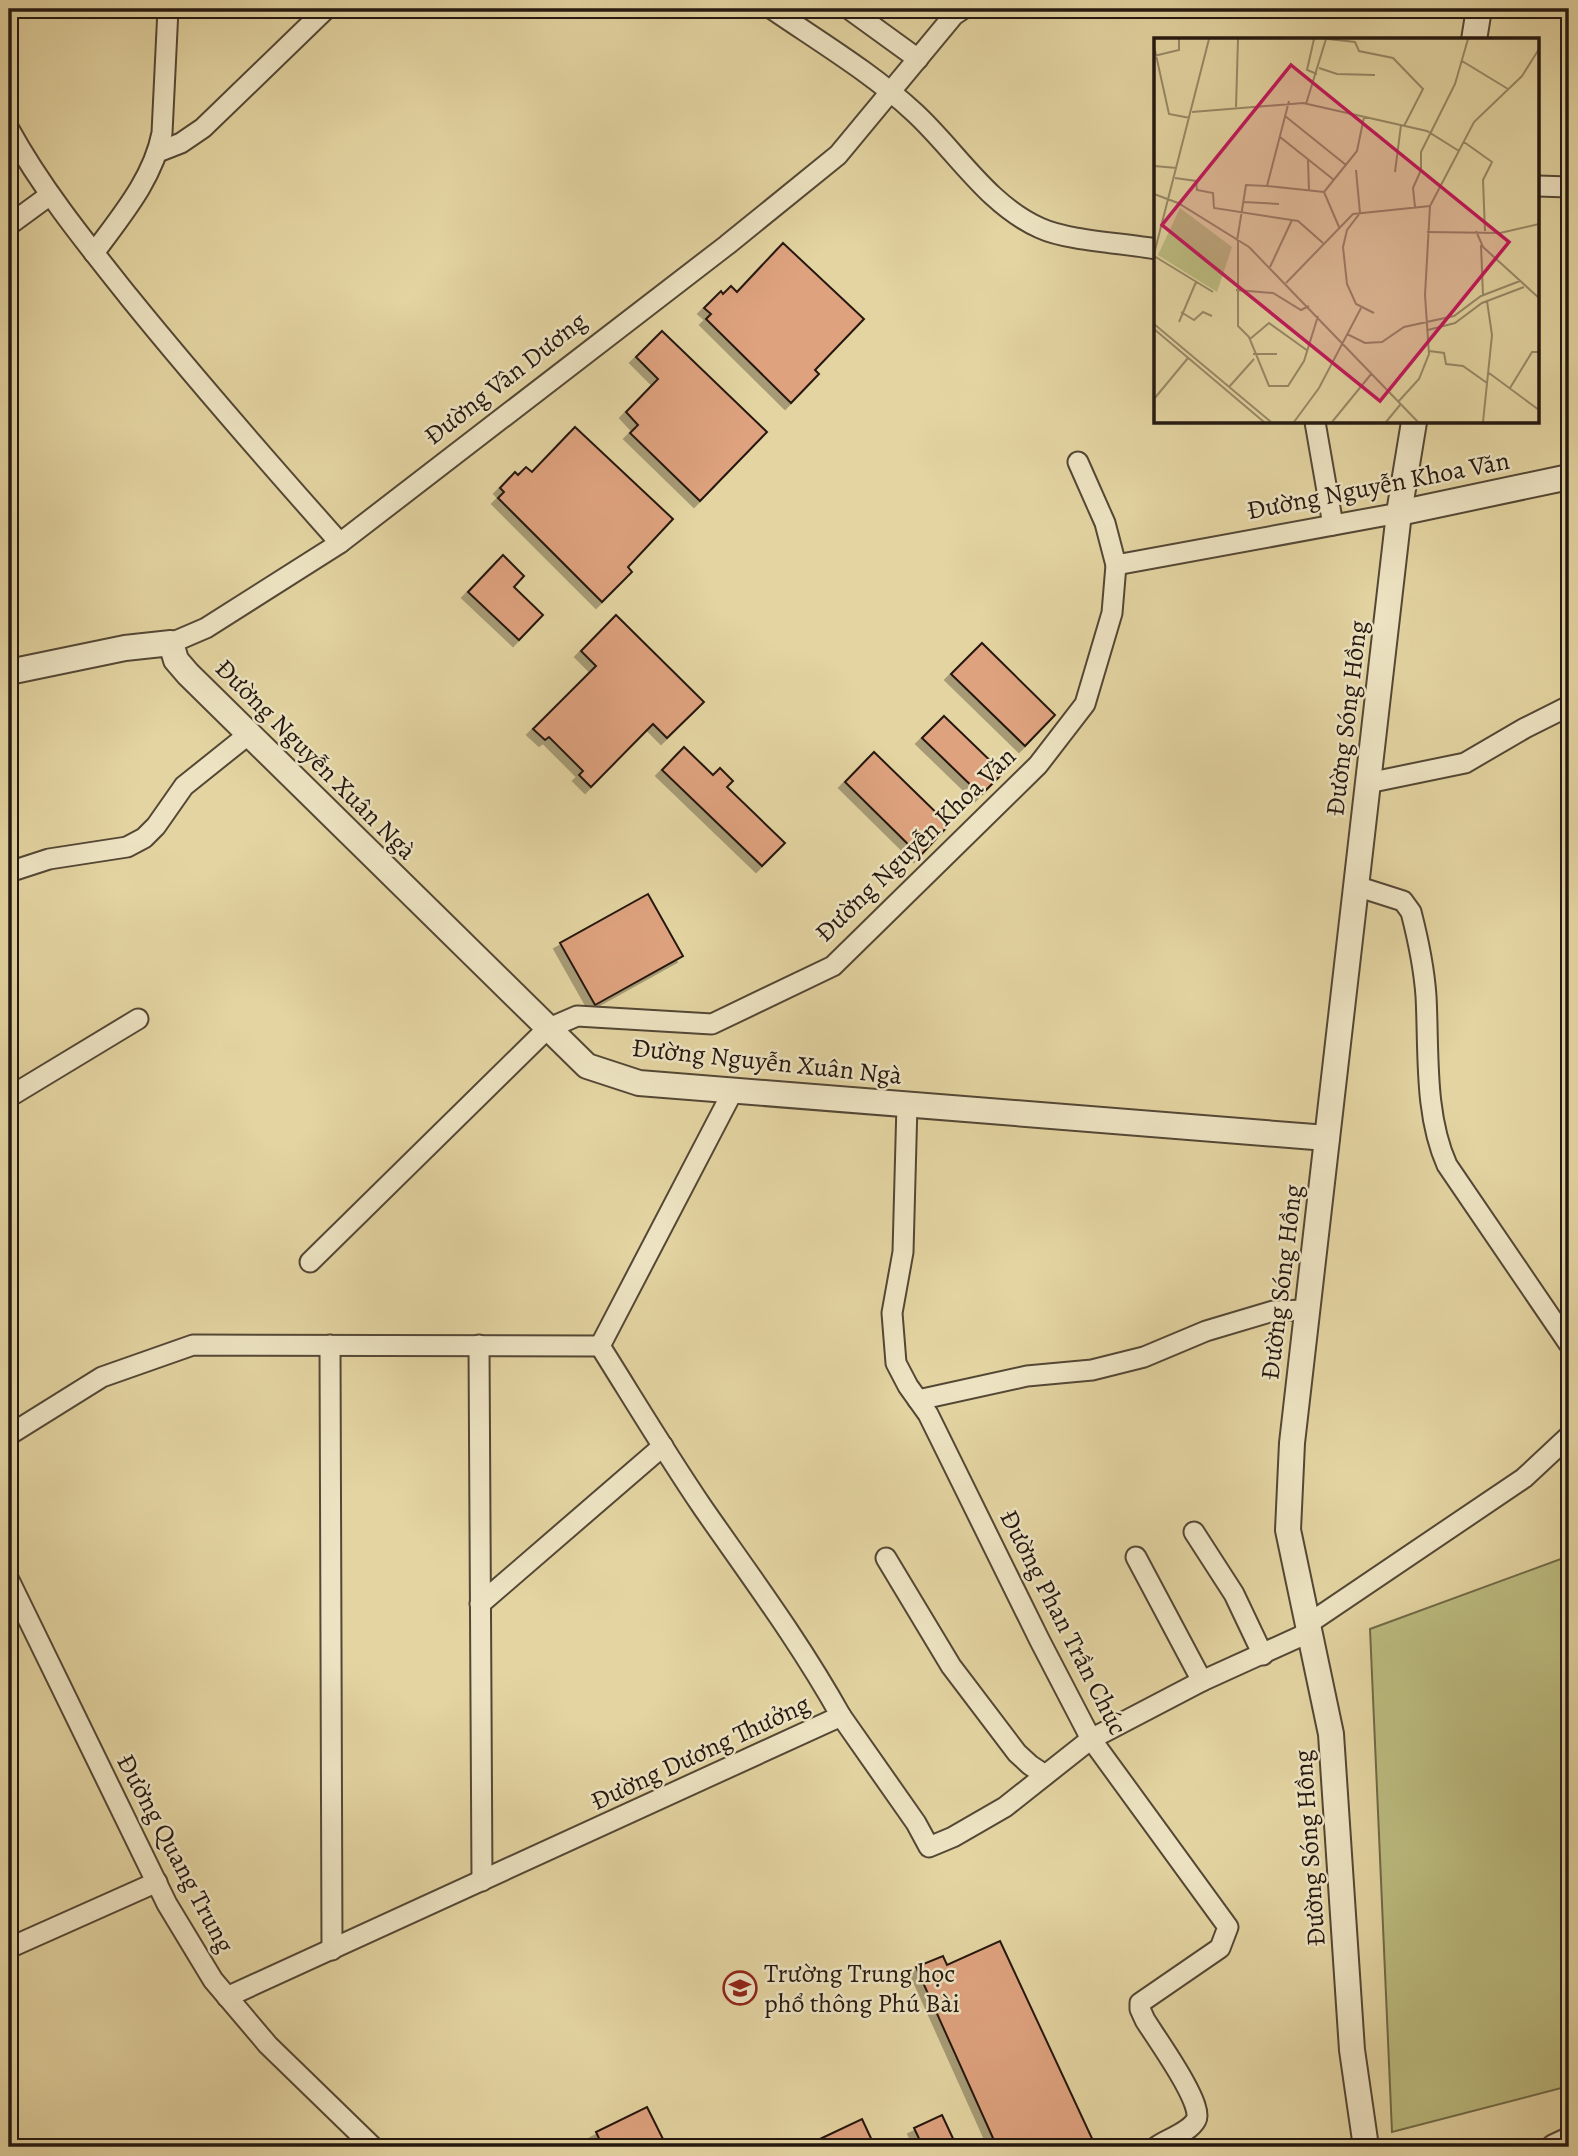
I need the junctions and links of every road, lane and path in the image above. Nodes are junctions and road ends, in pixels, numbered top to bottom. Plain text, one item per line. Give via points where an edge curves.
1 (168, 9) edge
2 (326, 9) edge
3 (772, 9) edge
4 (849, 9) edge
5 (963, 9) edge
6 (1479, 9) edge
7 (1474, 38) edge
8 (918, 60) junction
9 (891, 91) junction
10 (9, 129) edge
11 (158, 152) junction
12 (1540, 187) edge
13 (1569, 187) edge
14 (50, 195) junction
15 (9, 225) edge
16 (1154, 249) edge
17 (94, 253) junction
18 (1315, 424) edge
19 (1414, 424) edge
20 (1078, 462) dead end
21 (1569, 477) edge
22 (1399, 513) junction
23 (1333, 525) junction
24 (340, 543) junction
25 (1116, 565) junction
26 (171, 643) junction
27 (9, 673) edge
28 (1569, 706) edge
29 (249, 734) junction
30 (1368, 783) junction
31 (9, 872) edge
32 (1356, 887) junction
33 (138, 1019) dead end
34 (547, 1029) junction
35 (733, 1091) junction
36 (9, 1097) edge
37 (907, 1104) junction
38 (1327, 1138) junction
39 (310, 1262) dead end
40 (1307, 1310) junction
41 (1569, 1344) edge
42 (330, 1345) junction
43 (479, 1346) junction
44 (600, 1346) junction
45 (918, 1400) junction
46 (9, 1435) edge
47 (1569, 1436) edge
48 (663, 1446) junction
49 (1194, 1532) dead end
50 (1136, 1557) dead end
51 (886, 1558) dead end
52 (9, 1580) edge
53 (480, 1604) junction
54 (1309, 1628) junction
55 (1263, 1655) junction
56 (1202, 1681) junction
57 (841, 1716) junction
58 (1091, 1739) junction
59 (1045, 1775) junction
60 (482, 1881) junction
61 (157, 1882) junction
62 (9, 1948) edge
63 (332, 1950) junction
64 (228, 1997) junction
65 (1569, 2140) edge
66 (373, 2147) edge
67 (1156, 2147) edge
68 (1366, 2147) edge
69 (1555, 2147) edge

1 - 11 street
2 - 11 street via 203,128
3 - 9 street
4 - 8 street
5 - 8 street, Đường Vân Dương
6 - 7 street
8 - 9 street, Đường Vân Dương
9 - 16 street via 1020,218 1044,230
9 - 24 street, Đường Vân Dương via 838,155
10 - 14 street
11 - 17 street via 140,188
12 - 13 street
14 - 15 street
14 - 17 street
17 - 24 street
18 - 23 street
19 - 22 street, Đường Sóng Hồng
20 - 25 street, Đường Nguyễn Khoa Văn via 1105,523
21 - 22 street, Đường Nguyễn Khoa Văn
22 - 23 street, Đường Nguyễn Khoa Văn
22 - 30 street, Đường Sóng Hồng
23 - 25 street, Đường Nguyễn Khoa Văn
24 - 26 street, Đường Vân Dương via 206,628
25 - 34 street, Đường Nguyễn Khoa Văn via 1112,613 1085,704 1038,765 833,966 712,1024 577,1016
26 - 27 street, Đường Vân Dương
26 - 29 street, Đường Nguyễn Xuân Ngà via 176,660 188,674
28 - 30 street via 1465,763
29 - 31 street via 184,786 144,838 127,847 49,859
29 - 34 street, Đường Nguyễn Xuân Ngà
30 - 32 street, Đường Sóng Hồng
32 - 38 street, Đường Sóng Hồng
32 - 41 street via 1403,901 1411,912 1426,992 1439,1147
33 - 36 street
34 - 35 street, Đường Nguyễn Xuân Ngà via 587,1066 639,1083
34 - 39 street
35 - 37 street, Đường Nguyễn Xuân Ngà
35 - 44 street
37 - 38 street, Đường Nguyễn Xuân Ngà
37 - 45 street, Đường Phan Trần Chúc via 904,1252 892,1313 896,1363
38 - 40 street, Đường Sóng Hồng
40 - 45 street via 1273,1311 1206,1331 1144,1357 1092,1370 1027,1376
40 - 54 street, Đường Sóng Hồng via 1292,1443 1288,1530
42 - 43 street
42 - 46 street via 193,1345 102,1377
42 - 63 street
43 - 44 street
43 - 53 street
44 - 48 street
45 - 58 street, Đường Phan Trần Chúc
47 - 54 street, Đường Dương Thưởng via 1524,1478
48 - 53 street
48 - 57 street via 755,1578
49 - 55 street via 1234,1594
50 - 56 street
51 - 59 street via 951,1666 1017,1753
52 - 61 street, Đường Quang Trung
53 - 60 street
54 - 55 street, Đường Dương Thưởng
54 - 68 street, Đường Sóng Hồng via 1331,1734 1352,2050
55 - 56 street, Đường Dương Thưởng
56 - 58 street, Đường Dương Thưởng
57 - 59 street, Đường Dương Thưởng via 929,1847 1005,1807
57 - 60 street, Đường Dương Thưởng
58 - 59 street, Đường Dương Thưởng
58 - 67 street, Đường Phan Trần Chúc via 1228,1927 1220,1948 1140,2003 1198,2115 1189,2127
60 - 63 street, Đường Dương Thưởng
61 - 62 street
61 - 64 street, Đường Quang Trung via 213,1980
63 - 64 street, Đường Dương Thưởng
64 - 66 street, Đường Quang Trung via 268,2045
65 - 69 street

